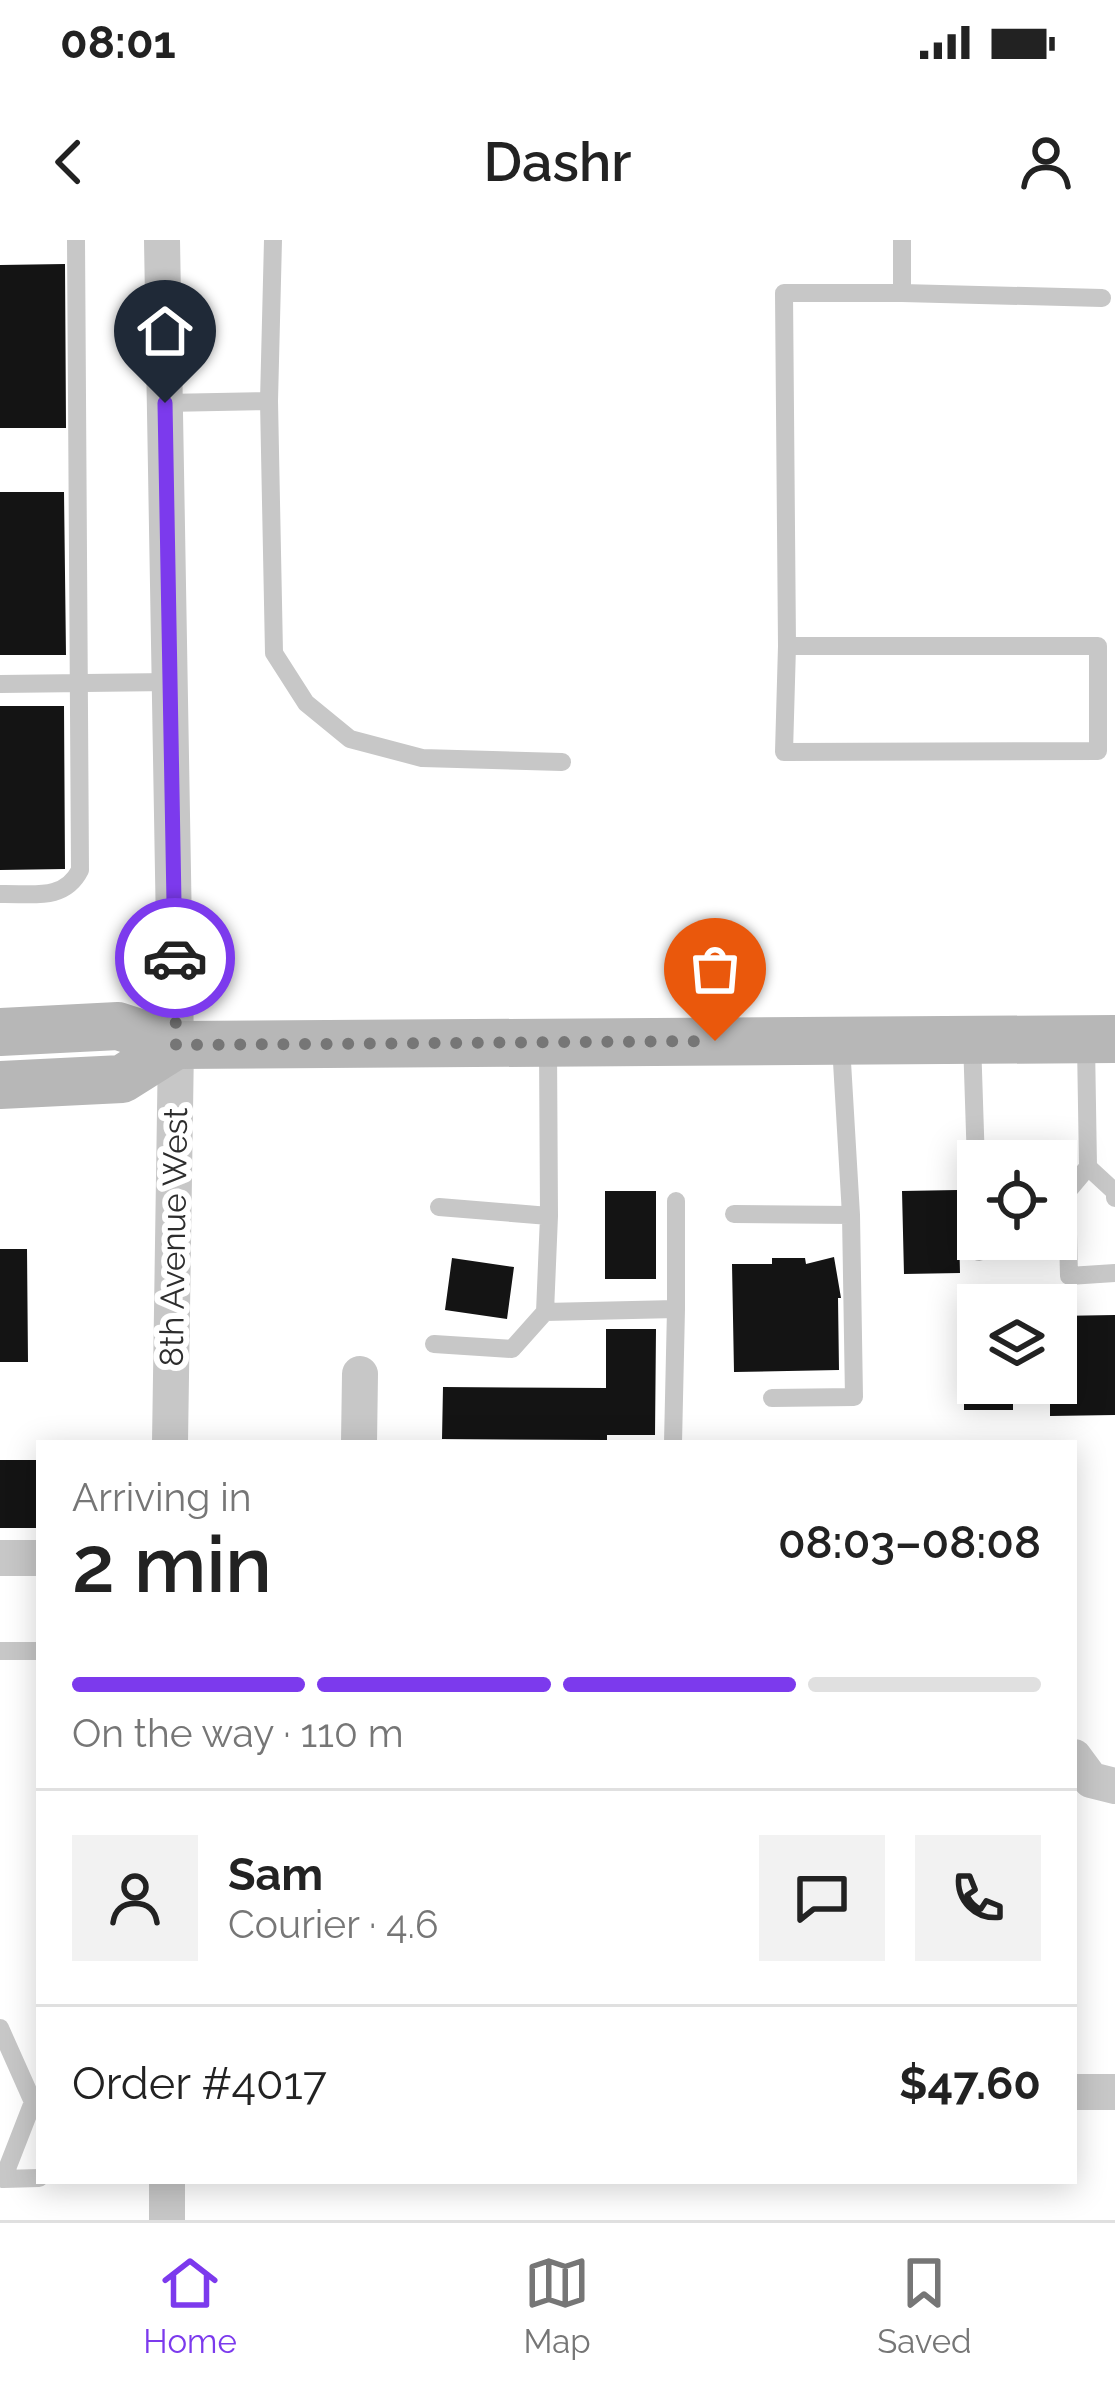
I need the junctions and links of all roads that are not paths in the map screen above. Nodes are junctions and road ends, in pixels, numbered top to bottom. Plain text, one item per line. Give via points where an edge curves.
1 (76, 240) edge
2 (162, 240) edge
3 (273, 240) edge
4 (902, 240) edge
5 (902, 292) junction
6 (1102, 298) dead end
7 (269, 401) junction
8 (165, 403) junction
9 (787, 646) junction
10 (170, 682) junction
11 (79, 683) junction
12 (0, 684) edge
13 (562, 762) dead end
14 (0, 894) edge
15 (0, 1032) edge
16 (1100, 1039) edge
17 (972, 1040) junction
18 (841, 1041) junction
19 (548, 1042) junction
20 (176, 1045) junction
21 (0, 1085) edge
22 (975, 1140) edge
23 (1088, 1167) junction
24 (1115, 1198) edge
25 (676, 1201) dead end
26 (439, 1207) dead end
27 (734, 1214) dead end
28 (851, 1215) junction
29 (549, 1216) junction
30 (1115, 1274) edge
31 (676, 1310) junction
32 (545, 1312) junction
33 (434, 1344) dead end
34 (360, 1374) dead end
35 (772, 1398) dead end
36 (170, 1440) edge
37 (358, 1440) edge
38 (673, 1440) edge
39 (0, 1558) edge
40 (36, 1558) edge
41 (0, 1651) edge
42 (36, 1652) edge
43 (1077, 1761) edge
44 (1115, 1786) edge
45 (0, 2028) edge
46 (1077, 2092) edge
47 (1115, 2092) edge
48 (36, 2102) edge
49 (36, 2178) edge
50 (2, 2179) edge
51 (167, 2184) edge
52 (167, 2220) edge

1 - 11 lane
2 - 8 street, 8th Avenue West
3 - 7 lane
4 - 5 lane
5 - 6 lane
5 - 9 lane via 784,292
7 - 8 lane
7 - 13 lane via 274,653 306,703 350,740 422,758
8 - 10 street, 8th Avenue West
9 - 9 lane via 784,752 1098,751 1098,646
10 - 11 lane
10 - 20 street, 8th Avenue West
11 - 12 lane
11 - 14 lane via 80,870 60,892
15 - 20 main road via 118,1026
16 - 17 main road
16 - 23 lane
17 - 18 main road
17 - 22 lane
18 - 19 main road
18 - 28 lane
19 - 20 main road
19 - 29 lane
20 - 21 main road via 122,1079
20 - 36 street, 8th Avenue West
23 - 24 lane
23 - 30 lane via 1067,1192 1069,1276
25 - 31 lane
26 - 29 lane
27 - 28 lane
28 - 35 lane via 854,1397
29 - 32 lane
31 - 32 lane
31 - 38 lane
32 - 33 lane via 512,1349
34 - 37 street
39 - 40 street
41 - 42 lane
43 - 44 street via 1091,1780
45 - 48 lane
46 - 47 street
48 - 50 lane
49 - 50 lane
51 - 52 street

